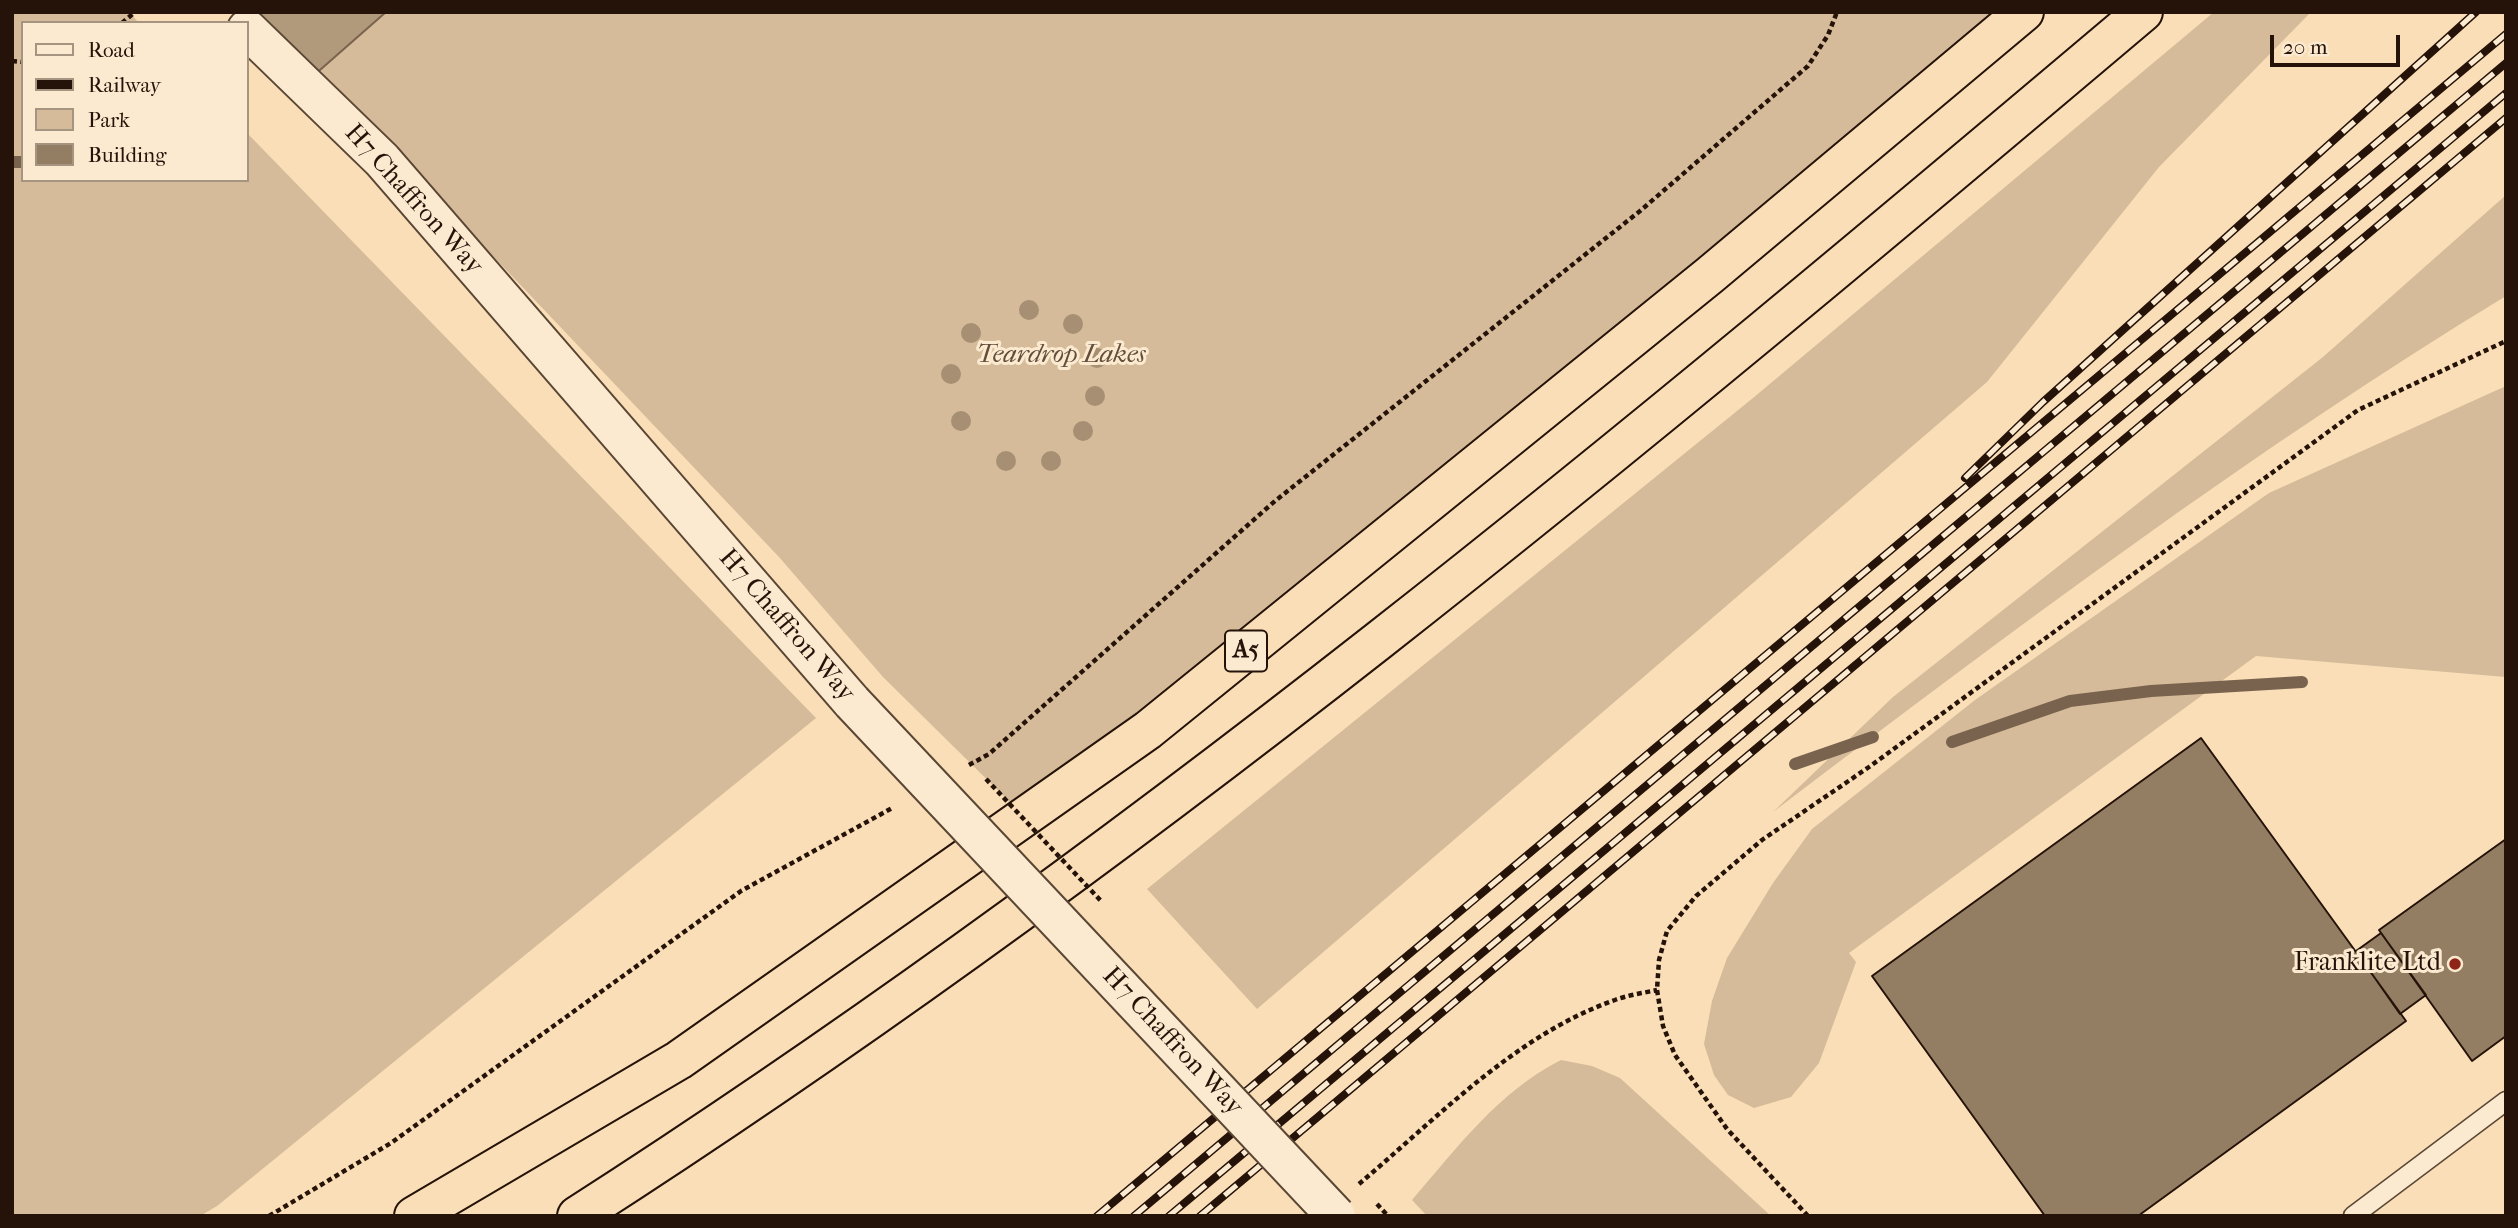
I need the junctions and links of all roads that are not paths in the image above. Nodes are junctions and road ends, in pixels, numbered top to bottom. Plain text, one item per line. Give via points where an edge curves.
1 (2024, 12) edge
2 (2143, 12) edge
3 (248, 30) edge
4 (2506, 1101) edge
5 (1343, 1203) edge
6 (414, 1216) edge
7 (577, 1216) edge
8 (2353, 1216) edge

1 - 6 highway, A5 via 1700,284 1148,730 679,1060
2 - 7 highway via 1761,335 1178,798 725,1121
3 - 5 street, H7 Chaffron Way, bridge via 382,160 852,702
4 - 8 lane

